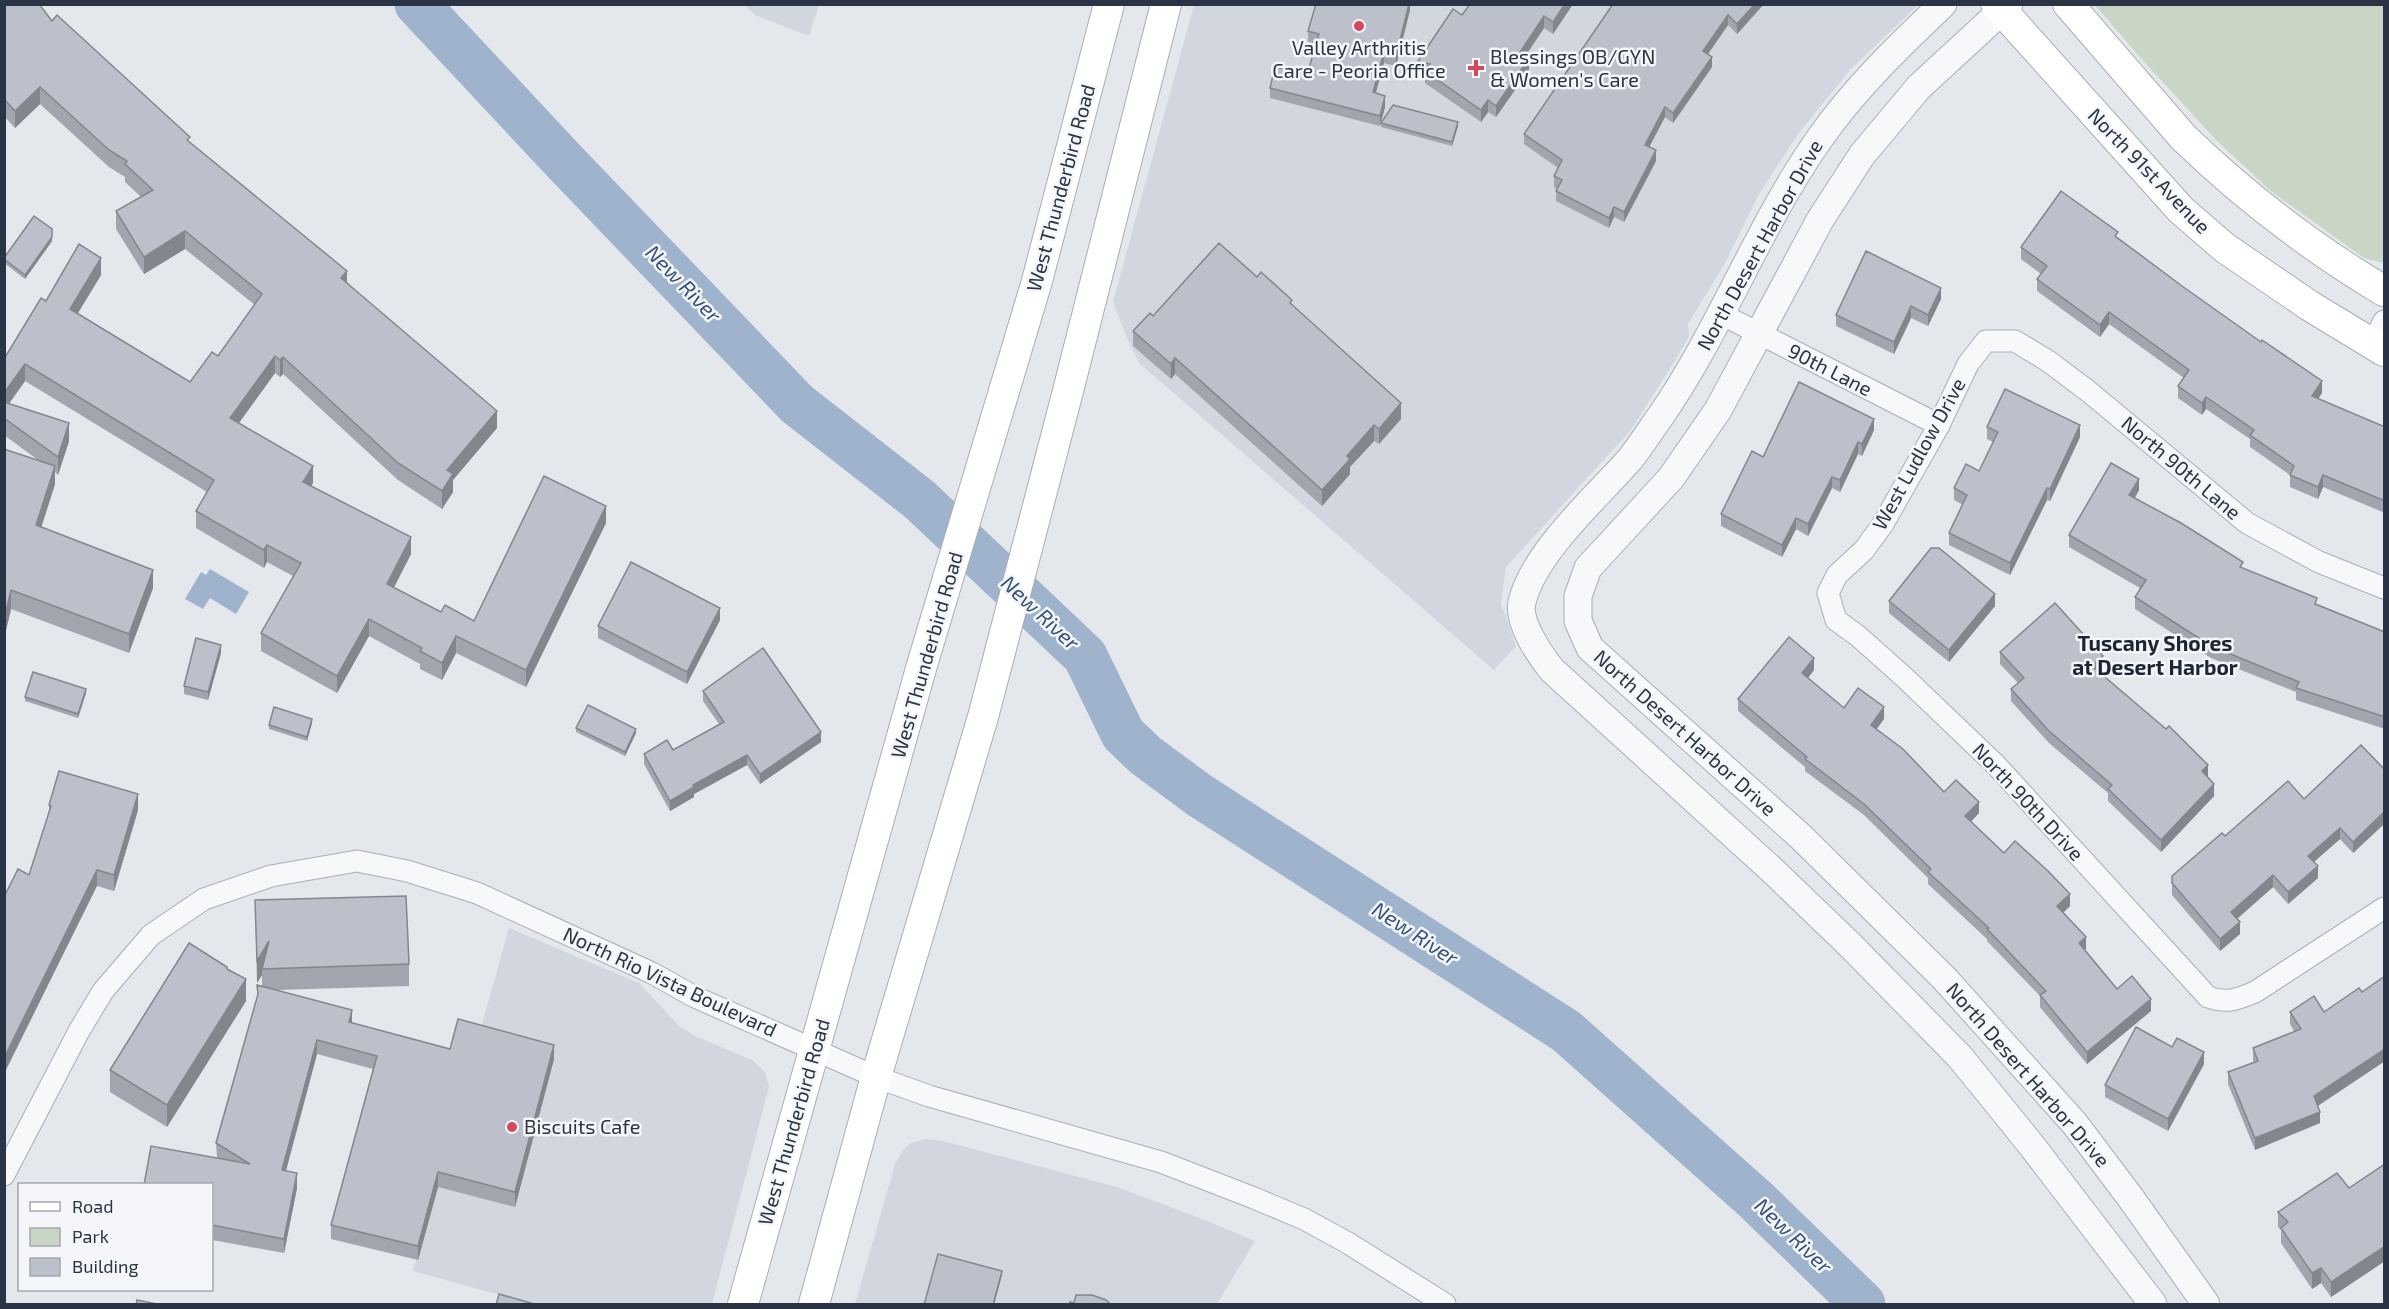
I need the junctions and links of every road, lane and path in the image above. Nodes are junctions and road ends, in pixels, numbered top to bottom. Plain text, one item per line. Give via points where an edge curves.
1 (1109, 4) edge
2 (1166, 4) edge
3 (1943, 4) edge
4 (2068, 4) edge
5 (2002, 7) edge
6 (2385, 291) edge
7 (1721, 314) junction
8 (1759, 333) junction
9 (2380, 339) edge
10 (1986, 340) joint
11 (1939, 425) junction
12 (2385, 588) edge
13 (1828, 593) joint
14 (2385, 908) edge
15 (814, 1049) junction
16 (876, 1077) junction
17 (4, 1175) edge
18 (743, 1305) edge
19 (814, 1305) edge
20 (1445, 1305) edge
21 (2152, 1305) edge
22 (2206, 1305) edge

1 - 15 main road, West Thunderbird Road via 1037,281 922,665
2 - 16 main road via 983,717
3 - 7 street, North Desert Harbor Drive via 1885,59 1820,138 1776,210
4 - 6 main road via 2200,154 2271,214 2348,270
5 - 8 street, North Desert Harbor Drive via 1919,87 1862,155 1820,220
5 - 9 main road, North 91st Avenue via 2181,210 2225,248 2310,306
7 - 8 street, 90th Lane
7 - 21 street, North Desert Harbor Drive via 1682,384 1632,457 1540,561 1521,604 1530,637 1552,670 1772,870 1960,1057
8 - 11 street, 90th Lane
8 - 22 street, North Desert Harbor Drive via 1718,410 1671,478 1588,568 1578,596 1578,621 1590,648 1800,836 1944,978 2075,1124
10 - 11 street, West Ludlow Drive via 1968,364
10 - 12 street, North 90th Lane via 2015,341 2048,361 2247,523 2319,562
11 - 13 street, West Ludlow Drive via 1883,524 1837,575
13 - 14 street, North 90th Drive via 1836,620 1904,677 1995,764 2208,997 2221,1002 2235,1001 2255,992
15 - 16 street, North Rio Vista Boulevard
15 - 17 street, North Rio Vista Boulevard via 477,893 407,871 357,861 271,876 204,899 151,935 103,991
15 - 18 main road, West Thunderbird Road
16 - 19 main road
16 - 20 street, North Rio Vista Boulevard via 929,1096 1161,1162 1223,1185 1304,1219

